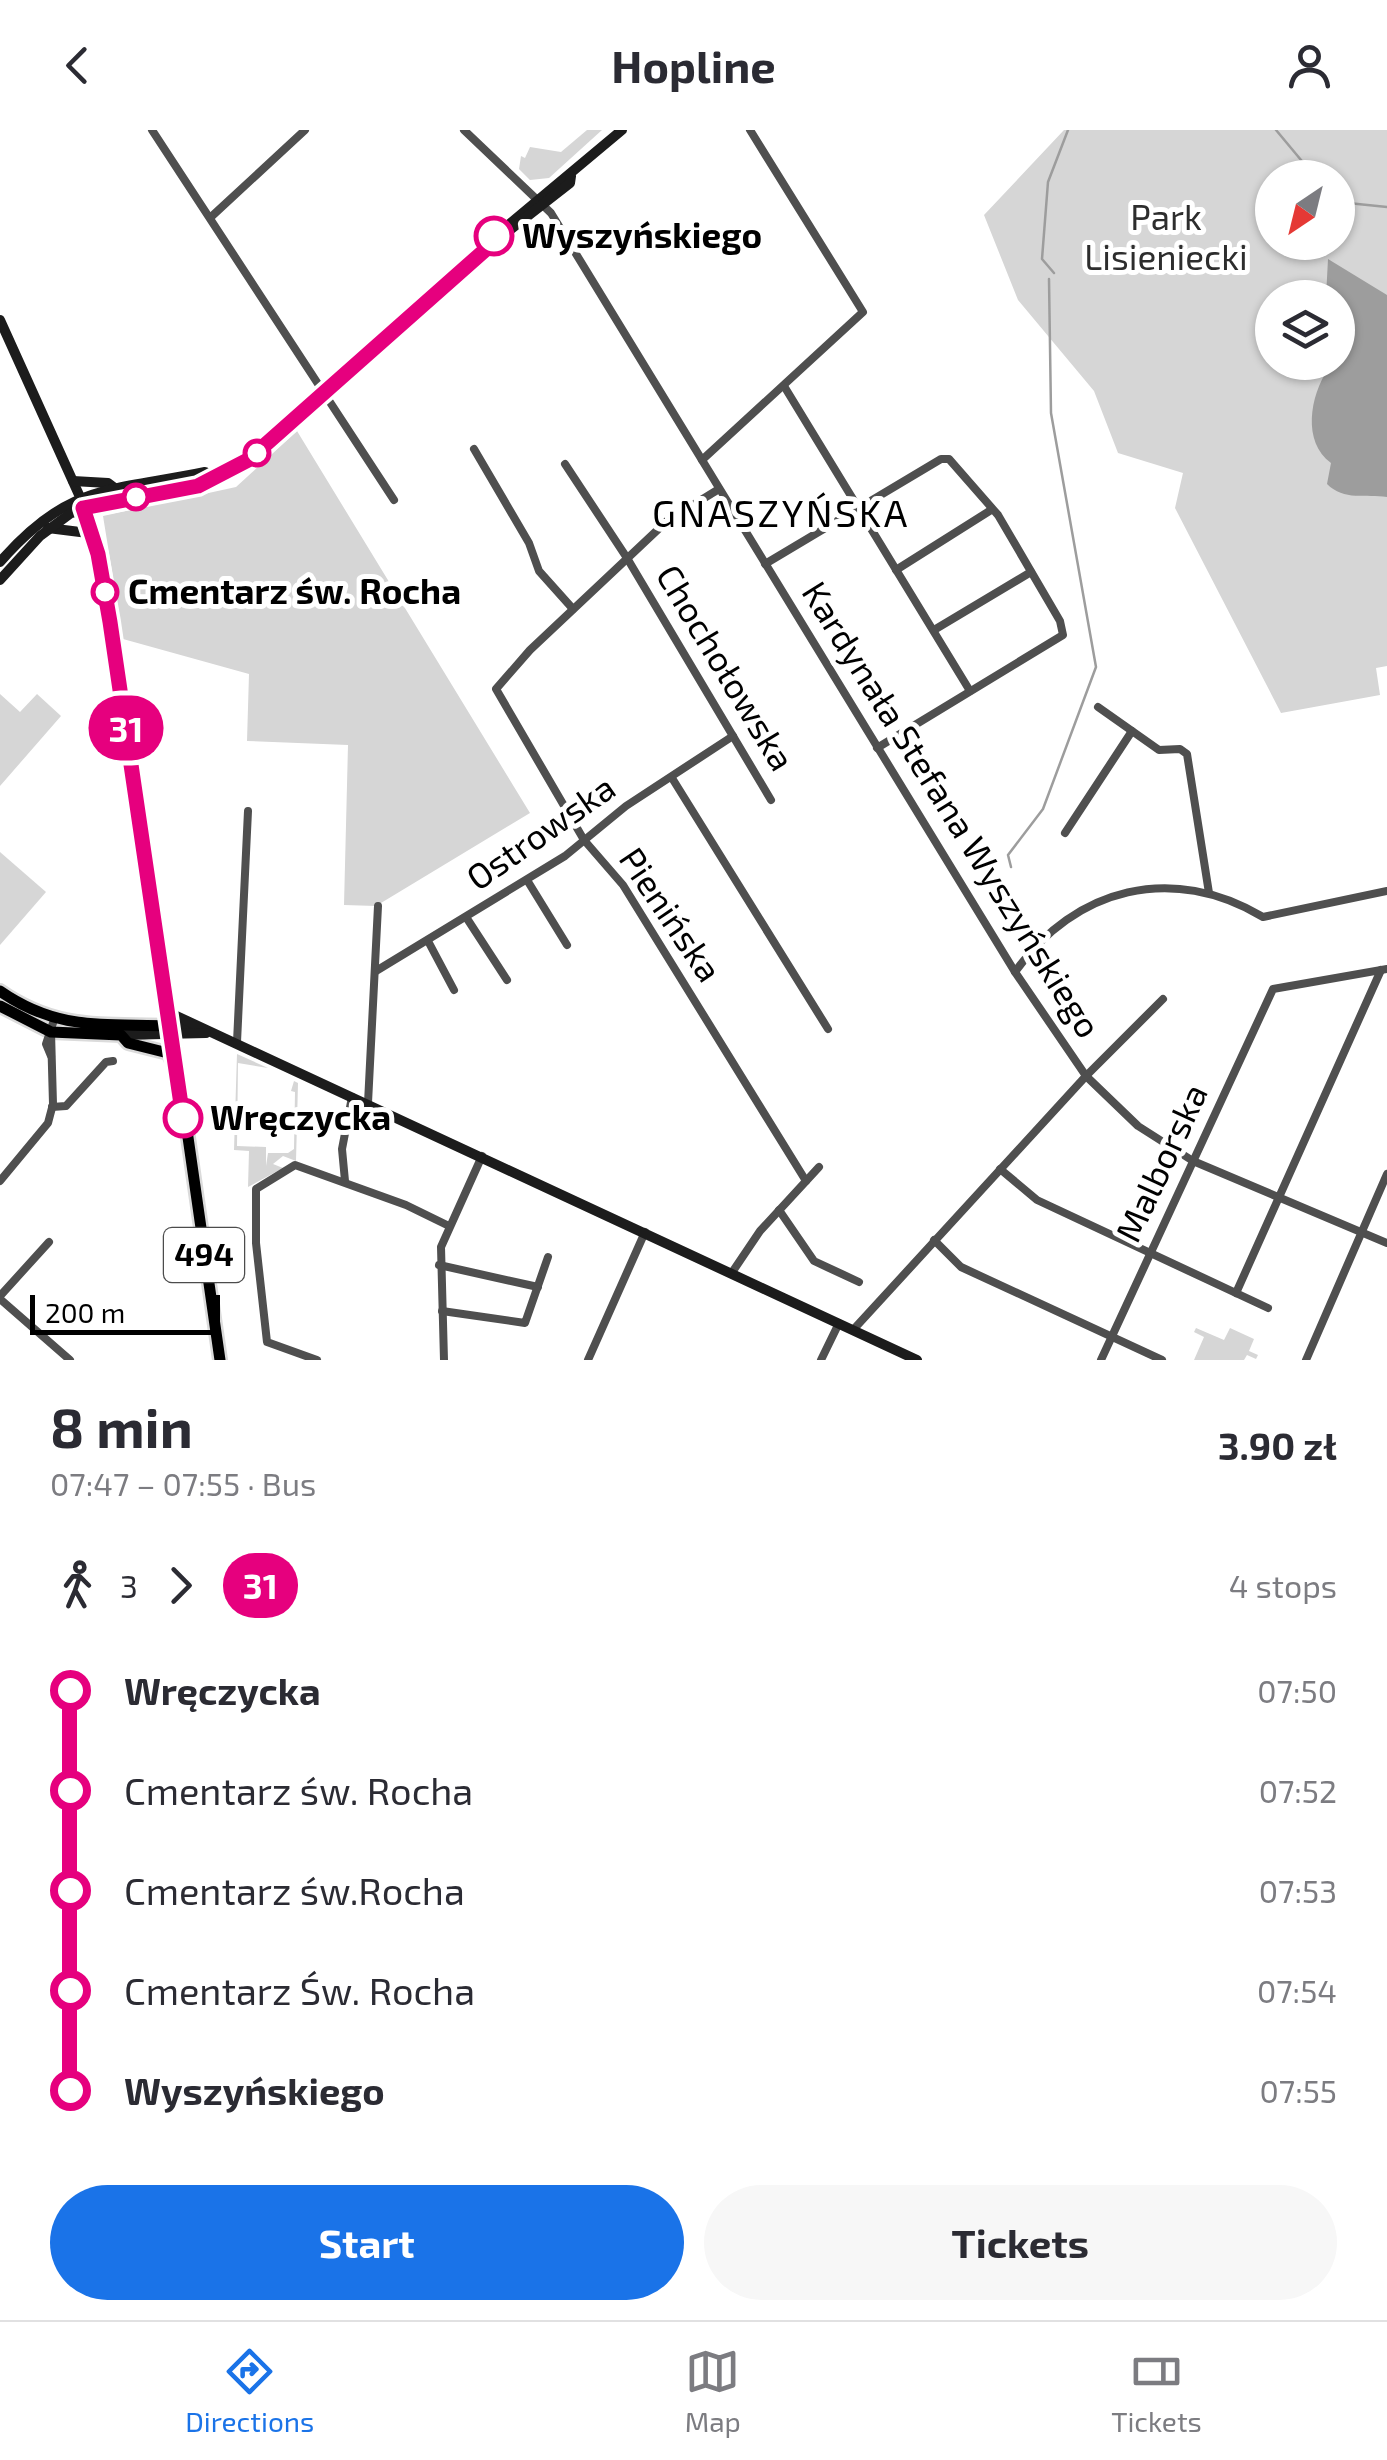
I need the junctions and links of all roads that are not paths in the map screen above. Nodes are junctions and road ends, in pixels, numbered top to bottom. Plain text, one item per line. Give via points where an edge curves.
1 (152, 130) edge
2 (305, 130) edge
3 (464, 130) edge
4 (622, 130) edge
5 (750, 130) edge
6 (540, 202) junction
7 (211, 218) junction
8 (0, 320) edge
9 (784, 386) junction
10 (323, 396) junction
11 (474, 449) dead end
12 (702, 460) junction
13 (565, 464) dead end
14 (213, 476) junction
15 (73, 481) junction
16 (116, 489) junction
17 (719, 489) junction
18 (394, 500) dead end
19 (81, 502) junction
20 (858, 508) junction
21 (991, 510) junction
22 (48, 528) junction
23 (88, 533) junction
24 (98, 554) junction
25 (627, 558) junction
26 (0, 562) edge
27 (765, 564) junction
28 (896, 570) junction
29 (1031, 572) junction
30 (0, 580) edge
31 (573, 610) junction
32 (934, 630) junction
33 (970, 691) junction
34 (1098, 707) dead end
35 (1132, 731) junction
36 (733, 736) junction
37 (878, 748) junction
38 (672, 778) junction
39 (771, 800) dead end
40 (248, 811) dead end
41 (1065, 833) dead end
42 (584, 840) junction
43 (527, 880) junction
44 (1387, 891) edge
45 (1209, 893) junction
46 (378, 906) dead end
47 (466, 917) junction
48 (428, 941) junction
49 (567, 945) dead end
50 (1384, 970) edge
51 (376, 971) junction
52 (1015, 972) junction
53 (506, 980) dead end
54 (454, 990) dead end
55 (0, 991) edge
56 (1163, 1000) dead end
57 (0, 1006) edge
58 (52, 1026) junction
59 (169, 1027) junction
60 (828, 1029) dead end
61 (121, 1035) junction
62 (237, 1042) junction
63 (168, 1053) junction
64 (113, 1061) dead end
65 (175, 1067) junction
66 (1086, 1076) junction
67 (352, 1096) junction
68 (368, 1103) junction
69 (52, 1106) junction
70 (482, 1156) junction
71 (1193, 1161) junction
72 (820, 1167) dead end
73 (1000, 1169) junction
74 (1387, 1174) edge
75 (0, 1180) edge
76 (345, 1181) junction
77 (806, 1181) junction
78 (1278, 1196) junction
79 (779, 1210) junction
80 (449, 1226) junction
81 (644, 1232) junction
82 (1361, 1232) junction
83 (934, 1240) junction
84 (49, 1242) dead end
85 (1387, 1243) edge
86 (1150, 1254) junction
87 (548, 1258) dead end
88 (440, 1265) junction
89 (732, 1274) junction
90 (858, 1282) dead end
91 (538, 1287) junction
92 (1236, 1293) junction
93 (0, 1298) edge
94 (1268, 1308) dead end
95 (442, 1311) junction
96 (839, 1324) junction
97 (853, 1330) junction
98 (1112, 1338) junction
99 (70, 1360) edge
100 (220, 1360) edge
101 (318, 1360) edge
102 (442, 1360) edge
103 (588, 1360) edge
104 (821, 1360) edge
105 (917, 1360) edge
106 (1102, 1360) edge
107 (1162, 1360) edge
108 (1306, 1360) edge

1 - 7 street
2 - 7 street
3 - 6 street, Kardynała Stefana Wyszyńskiego
4 - 6 main road
5 - 9 street via 863,312
6 - 10 main road via 494,236
6 - 12 street, Kardynała Stefana Wyszyńskiego
7 - 10 street
8 - 15 main road
9 - 12 street
9 - 20 street
10 - 14 main road via 255,455
10 - 18 street
11 - 31 street via 539,571
12 - 17 street, Kardynała Stefana Wyszyńskiego
13 - 25 street, Chochołowska
14 - 16 main road via 205,472
14 - 19 main road via 198,486
15 - 16 main road
15 - 19 main road
16 - 19 main road
17 - 25 street via 667,521
17 - 27 street, Kardynała Stefana Wyszyńskiego
19 - 22 main road
19 - 23 main road
19 - 24 main road via 94,525
19 - 26 main road via 39,520
20 - 21 street via 948,458
20 - 27 street
20 - 28 street
21 - 28 street
21 - 29 street
22 - 23 main road
22 - 30 main road
23 - 24 main road
24 - 59 main road
25 - 31 street
25 - 36 street, Chochołowska
27 - 37 street, Kardynała Stefana Wyszyńskiego
28 - 32 street
29 - 32 street
29 - 33 street via 1063,635
31 - 42 street, Pienińska via 496,690
32 - 33 street
33 - 37 street
34 - 35 street
35 - 41 street
35 - 45 street via 1159,750 1187,754
36 - 38 street, Ostrowska
36 - 39 street, Chochołowska
37 - 52 street, Kardynała Stefana Wyszyńskiego
38 - 42 street, Ostrowska
38 - 60 street
40 - 62 street
42 - 43 street, Ostrowska
42 - 77 street, Pienińska via 624,885
43 - 47 street, Ostrowska
43 - 49 street
44 - 45 street via 1264,917
45 - 52 street via 1148,890 1101,898 1072,913
46 - 51 street
47 - 48 street, Ostrowska
47 - 53 street
48 - 51 street, Ostrowska
48 - 54 street
50 - 71 street, Malborska via 1273,989
50 - 78 street
51 - 68 street
52 - 66 street, Kardynała Stefana Wyszyńskiego
55 - 58 main road
56 - 66 street
57 - 58 main road
58 - 59 main road
58 - 61 main road
58 - 69 street
59 - 61 main road
59 - 62 main road
59 - 63 main road, 494
59 - 65 main road, 494
61 - 63 main road
62 - 67 main road
63 - 65 main road, 494
64 - 69 street via 66,1106
65 - 100 main road, 494
66 - 71 street, Kardynała Stefana Wyszyńskiego via 1127,1117
66 - 73 street
67 - 68 main road
67 - 76 street via 342,1149
68 - 70 main road
69 - 75 street via 41,1132
70 - 80 street
70 - 81 main road
71 - 78 street, Kardynała Stefana Wyszyńskiego
71 - 86 street, Malborska
72 - 77 street
73 - 83 street
73 - 86 street via 1036,1200
74 - 82 street
76 - 80 street
76 - 101 street via 295,1165 256,1189 266,1342
77 - 79 street
78 - 82 street, Kardynała Stefana Wyszyńskiego
78 - 92 street
79 - 89 street
79 - 90 street via 814,1261
80 - 88 street
81 - 89 main road
81 - 103 street
82 - 85 street, Kardynała Stefana Wyszyńskiego
82 - 108 street
83 - 97 street
83 - 98 street via 961,1267
84 - 93 street
86 - 92 street
86 - 98 street, Malborska
87 - 91 street
88 - 91 street
88 - 95 street
89 - 96 main road
91 - 95 street via 525,1323
92 - 94 street
93 - 99 street
95 - 102 street
96 - 97 main road
96 - 104 street
97 - 105 main road
98 - 106 street, Malborska
98 - 107 street

